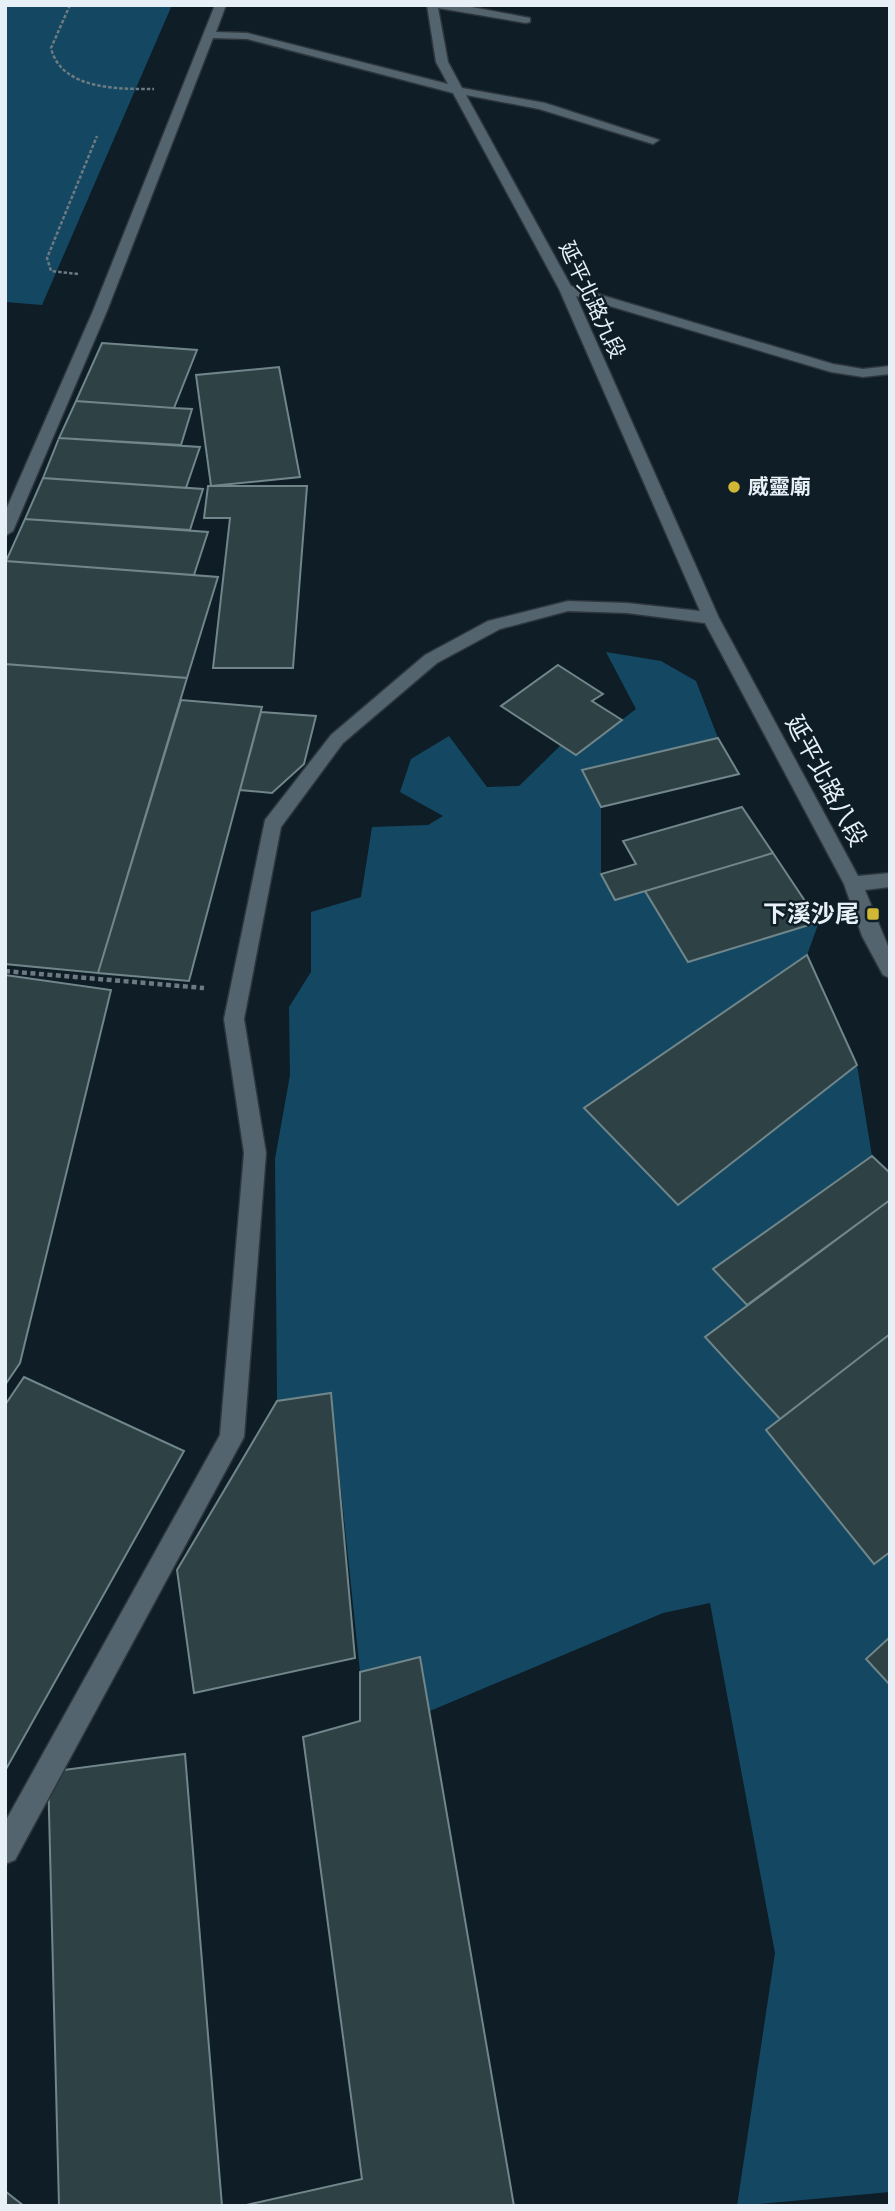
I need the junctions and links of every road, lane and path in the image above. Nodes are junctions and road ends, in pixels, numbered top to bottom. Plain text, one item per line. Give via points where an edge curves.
1 (70, 5) edge
2 (221, 5) edge
3 (432, 5) edge
4 (441, 5) edge
5 (526, 20) dead end
6 (211, 35) junction
7 (156, 89) dead end
8 (456, 90) junction
9 (97, 136) dead end
10 (653, 140) dead end
11 (78, 274) dead end
12 (566, 289) junction
13 (890, 370) edge
14 (5, 531) edge
15 (711, 618) junction
16 (890, 880) edge
17 (853, 884) junction
18 (890, 970) edge
19 (5, 971) edge
20 (240, 991) junction
21 (5, 1850) edge

1 - 7 path via 51,48 56,64 79,79 113,88
2 - 6 street
3 - 8 street, 延平北路九段 via 442,62
4 - 5 street
6 - 8 street via 247,36
6 - 14 street
8 - 10 street via 541,106
8 - 12 street, 延平北路九段
9 - 11 path via 47,258 51,271
12 - 13 street via 831,368 863,373
12 - 15 street, 延平北路九段
15 - 17 street, 延平北路八段
15 - 20 street via 568,606 494,625 431,659 337,739 272,825
16 - 17 street
17 - 18 street, 延平北路八段
19 - 20 path
20 - 21 street via 234,1019 254,1153 232,1437

